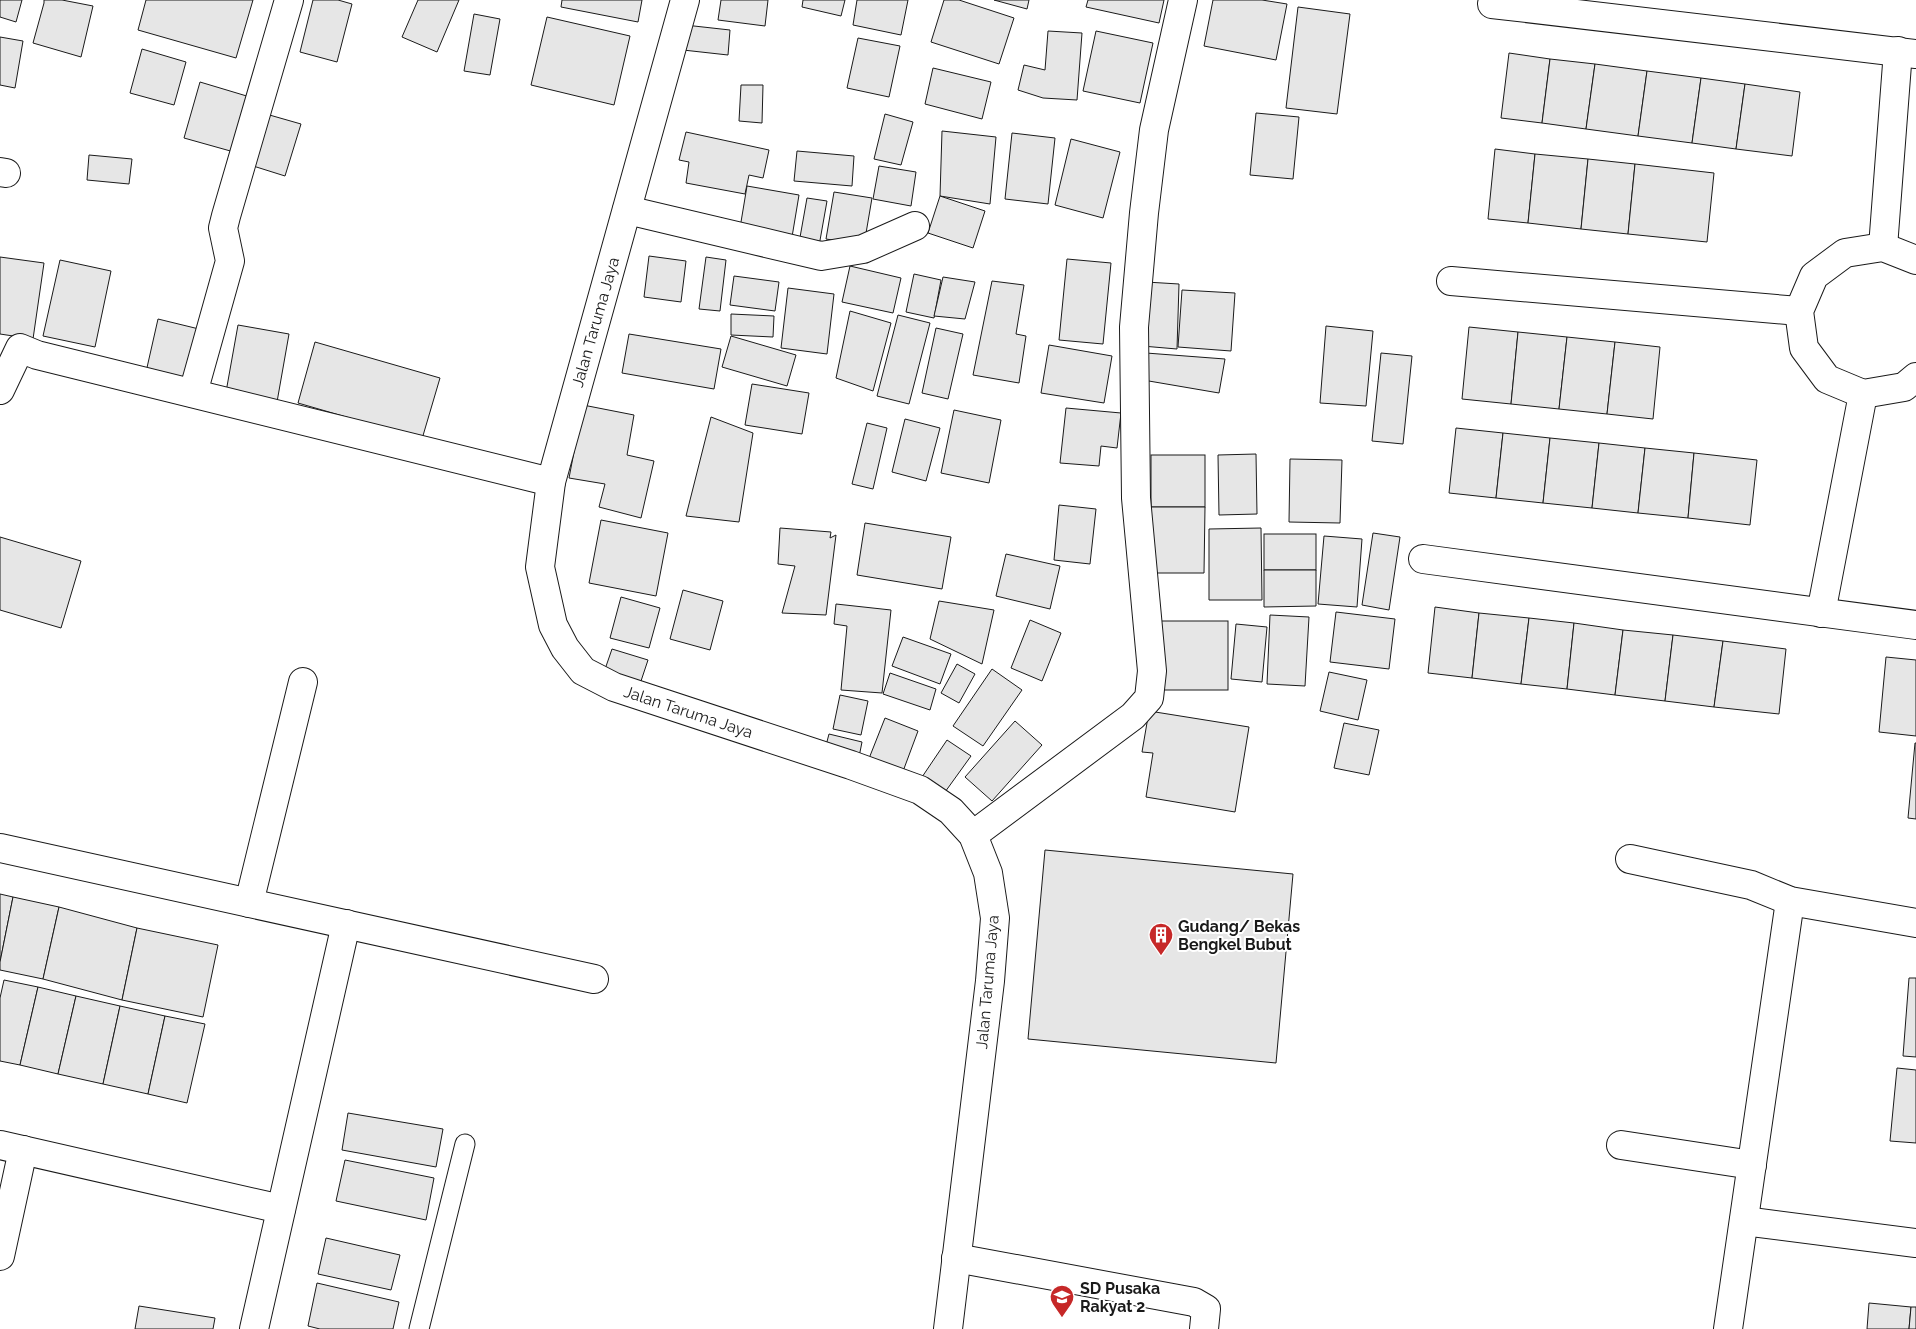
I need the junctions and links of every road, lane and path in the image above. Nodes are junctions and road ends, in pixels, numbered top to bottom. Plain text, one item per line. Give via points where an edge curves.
1 (289, 0) edge
2 (685, 0) edge
3 (1183, 0) edge
4 (1492, 4) dead end
5 (1907, 52) edge
6 (626, 210) junction
7 (915, 226) dead end
8 (1883, 247) junction
9 (1916, 260) edge
10 (1450, 281) dead end
11 (1800, 311) junction
12 (10, 346) edge
13 (1916, 377) edge
14 (0, 390) edge
15 (193, 393) junction
16 (1863, 394) junction
17 (550, 482) junction
18 (1423, 559) dead end
19 (1820, 612) junction
20 (1916, 625) edge
21 (303, 682) dead end
22 (973, 835) junction
23 (0, 848) edge
24 (1630, 859) dead end
25 (1790, 901) junction
26 (249, 903) junction
27 (1916, 923) edge
28 (346, 924) junction
29 (594, 979) dead end
30 (465, 1144) dead end
31 (1621, 1145) dead end
32 (12, 1148) edge
33 (1752, 1165) junction
34 (281, 1209) junction
35 (1744, 1221) junction
36 (1916, 1243) edge
37 (0, 1256) edge
38 (956, 1258) junction
39 (254, 1329) edge
40 (419, 1329) edge
41 (948, 1329) edge
42 (1204, 1329) edge
43 (1728, 1329) edge

1 - 15 street via 223,228 230,261
2 - 6 street, Jalan Taruma Jaya
3 - 22 street via 1154,130 1134,327 1136,498 1152,671 1150,698 1133,716
4 - 5 street
5 - 8 street
6 - 7 street via 821,256 863,249
6 - 17 street, Jalan Taruma Jaya
8 - 9 street
8 - 11 street via 1845,252 1814,276
10 - 11 street
11 - 16 street via 1804,348 1828,379
12 - 14 street
12 - 15 street
13 - 16 street via 1904,387
15 - 17 street
16 - 19 street
17 - 22 street, Jalan Taruma Jaya via 540,566 553,626 583,670 614,687 920,790 951,811
18 - 19 street
19 - 20 street
21 - 26 street
22 - 38 street, Jalan Taruma Jaya via 988,873 995,918
23 - 26 street
24 - 25 street via 1751,885
25 - 27 street
25 - 33 street
26 - 28 street
28 - 29 street
28 - 34 street
30 - 40 lane
31 - 33 street
32 - 34 street
32 - 37 street
33 - 35 street
34 - 39 street
35 - 36 street
35 - 43 street
38 - 41 street, Jalan Taruma Jaya
38 - 42 street via 1194,1302 1206,1309

